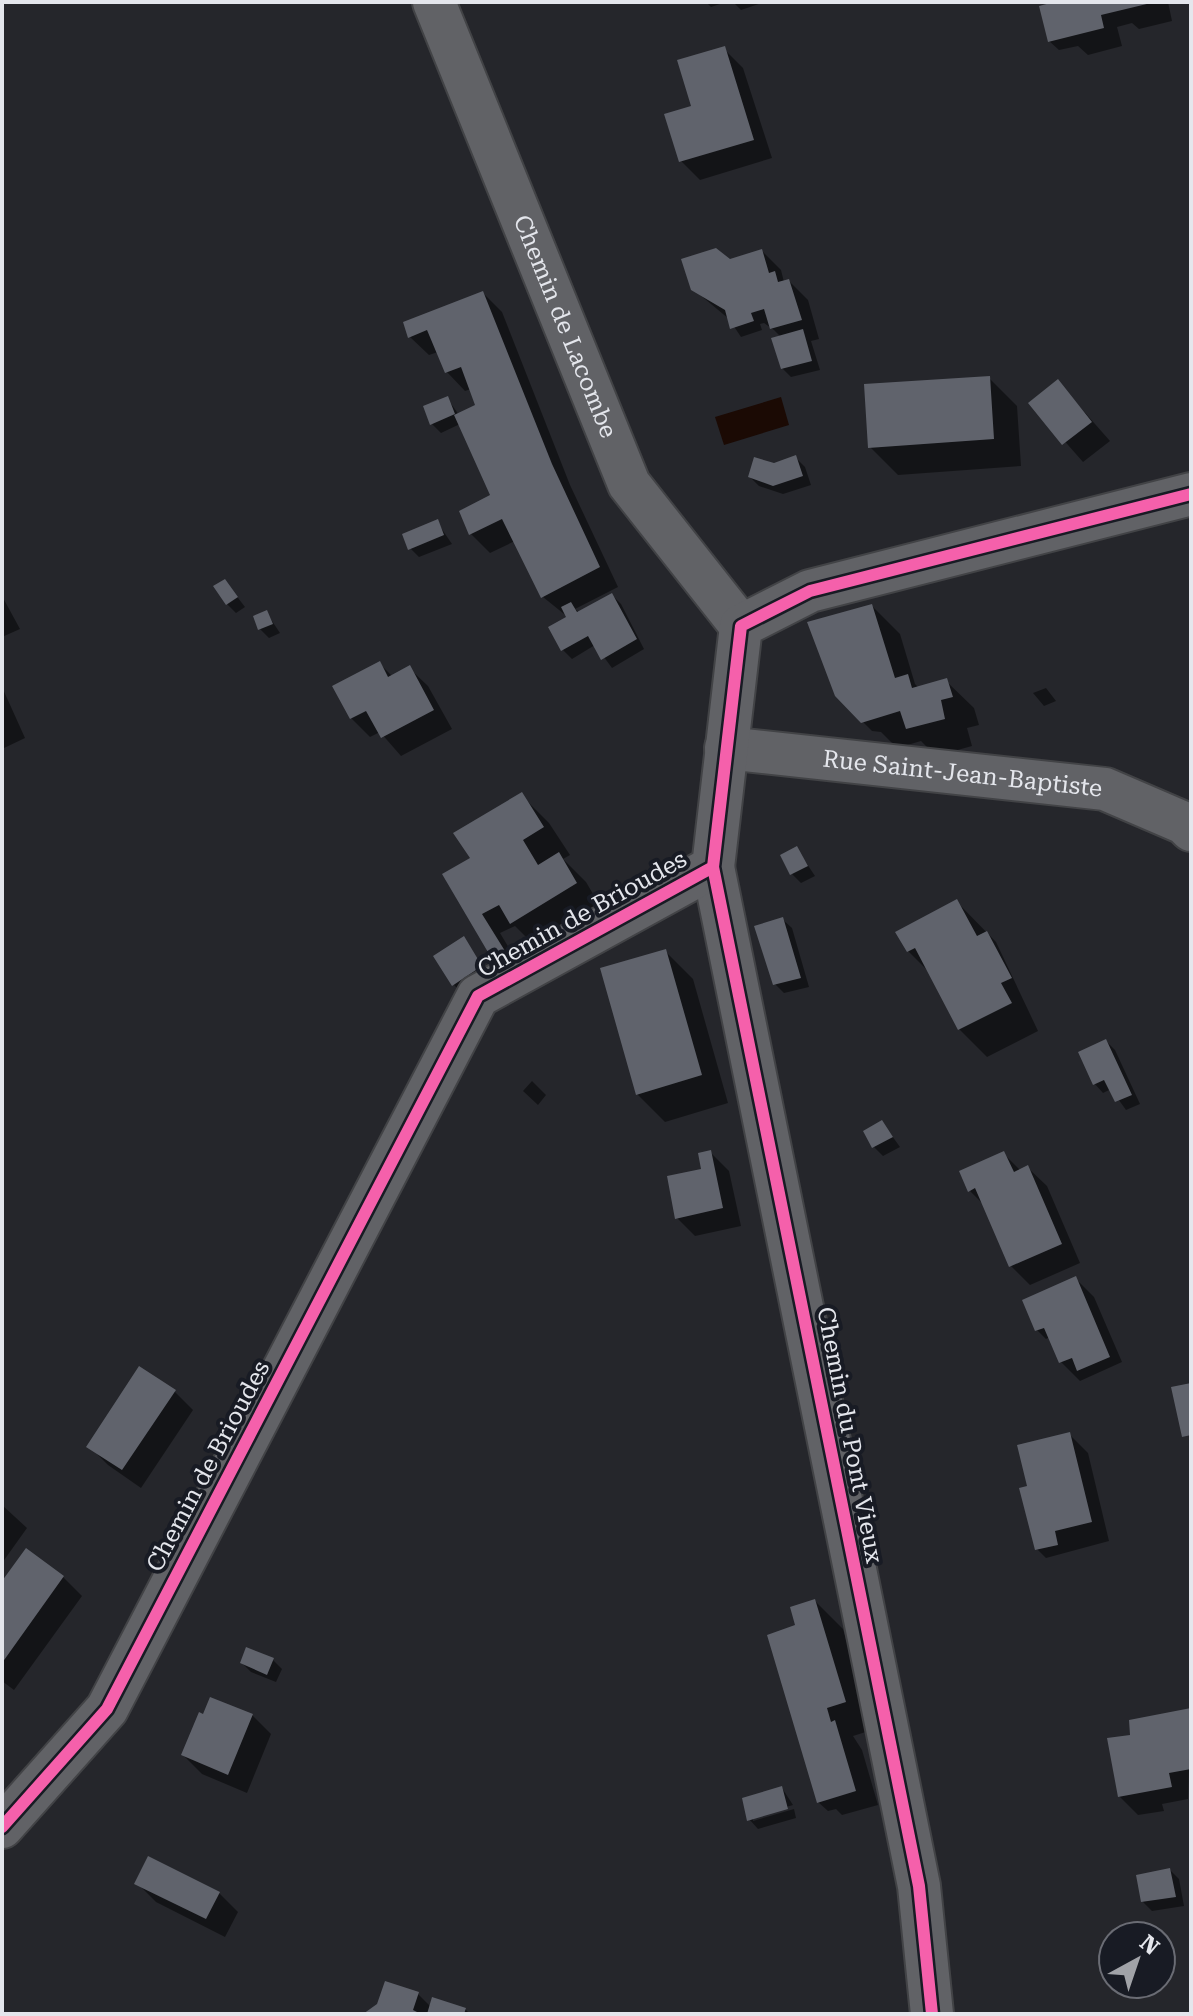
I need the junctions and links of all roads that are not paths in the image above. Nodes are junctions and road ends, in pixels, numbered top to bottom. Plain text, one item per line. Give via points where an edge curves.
1 (434, 2) edge
2 (1191, 494) edge
3 (741, 626) junction
4 (726, 748) junction
5 (1191, 830) edge
6 (713, 867) junction
7 (2, 1827) edge
8 (932, 2014) edge

1 - 3 street, Chemin de Lacombe via 629,484
2 - 3 street via 810,591
3 - 4 street, Chemin de Brioudes
4 - 5 street, Rue Saint-Jean-Baptiste via 1105,789
4 - 6 street, Chemin de Brioudes
6 - 7 street, Chemin de Brioudes via 478,996 107,1709
6 - 8 street, Chemin du Pont Vieux via 919,1886

